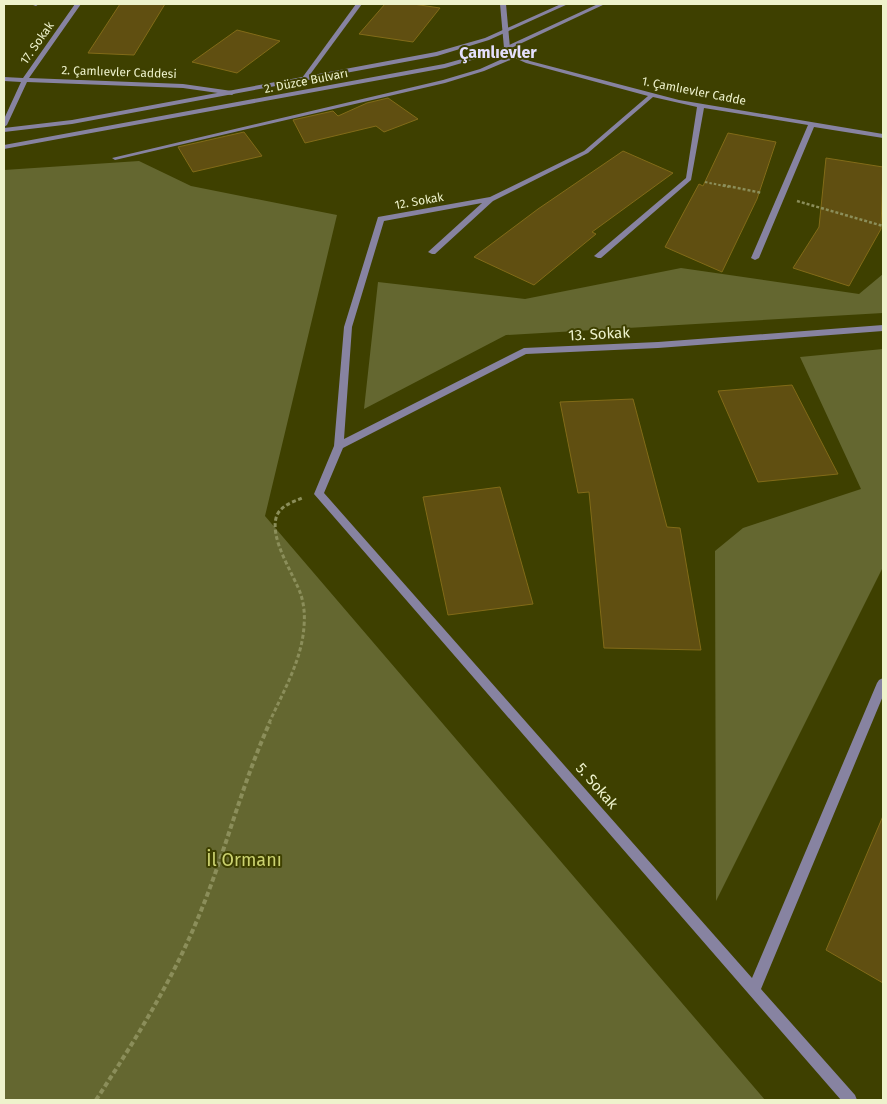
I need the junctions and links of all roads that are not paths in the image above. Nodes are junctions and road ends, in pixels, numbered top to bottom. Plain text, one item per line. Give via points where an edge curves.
1 (78, 4) edge
2 (359, 4) edge
3 (502, 4) edge
4 (565, 4) edge
5 (602, 4) edge
6 (504, 32) junction
7 (507, 48) junction
8 (515, 56) junction
9 (4, 79) edge
10 (304, 79) junction
11 (25, 80) junction
12 (232, 93) junction
13 (652, 95) junction
14 (701, 105) junction
15 (812, 124) junction
16 (4, 125) edge
17 (4, 130) edge
18 (883, 136) edge
19 (4, 147) edge
20 (115, 158) dead end
21 (492, 199) junction
22 (432, 252) dead end
23 (598, 256) dead end
24 (755, 258) dead end
25 (883, 328) edge
26 (339, 446) junction
27 (319, 494) joint
28 (883, 683) edge
29 (754, 990) junction
30 (850, 1100) edge

1 - 11 street, 17. Sokak
2 - 10 street
3 - 6 street
4 - 6 street, 2. Düzce Bulvarı
5 - 7 street, 2. Düzce Bulvarı
6 - 7 street
6 - 10 street, 2. Düzce Bulvarı via 437,54
7 - 8 street, 1. Çamlıevler Cadde
7 - 19 street, 2. Düzce Bulvarı via 445,66
8 - 13 street, 1. Çamlıevler Cadde
8 - 20 street via 445,81
9 - 11 street, 2. Çamlıevler Caddesi
10 - 12 street, 2. Düzce Bulvarı
11 - 12 street, 2. Çamlıevler Caddesi via 184,86
11 - 16 street, 17. Sokak
12 - 17 street, 2. Düzce Bulvarı via 72,122
13 - 14 street, 1. Çamlıevler Cadde
13 - 21 street, 12. Sokak via 586,152
14 - 15 street, 1. Çamlıevler Cadde
14 - 23 street via 689,179
15 - 18 street, 1. Çamlıevler Cadde
15 - 24 street
21 - 22 street
21 - 26 street, 12. Sokak via 381,219 348,327
25 - 26 street, 13. Sokak via 658,345 524,351
26 - 27 street, 12. Sokak
27 - 29 street, 5. Sokak
28 - 29 street
29 - 30 street, 5. Sokak

